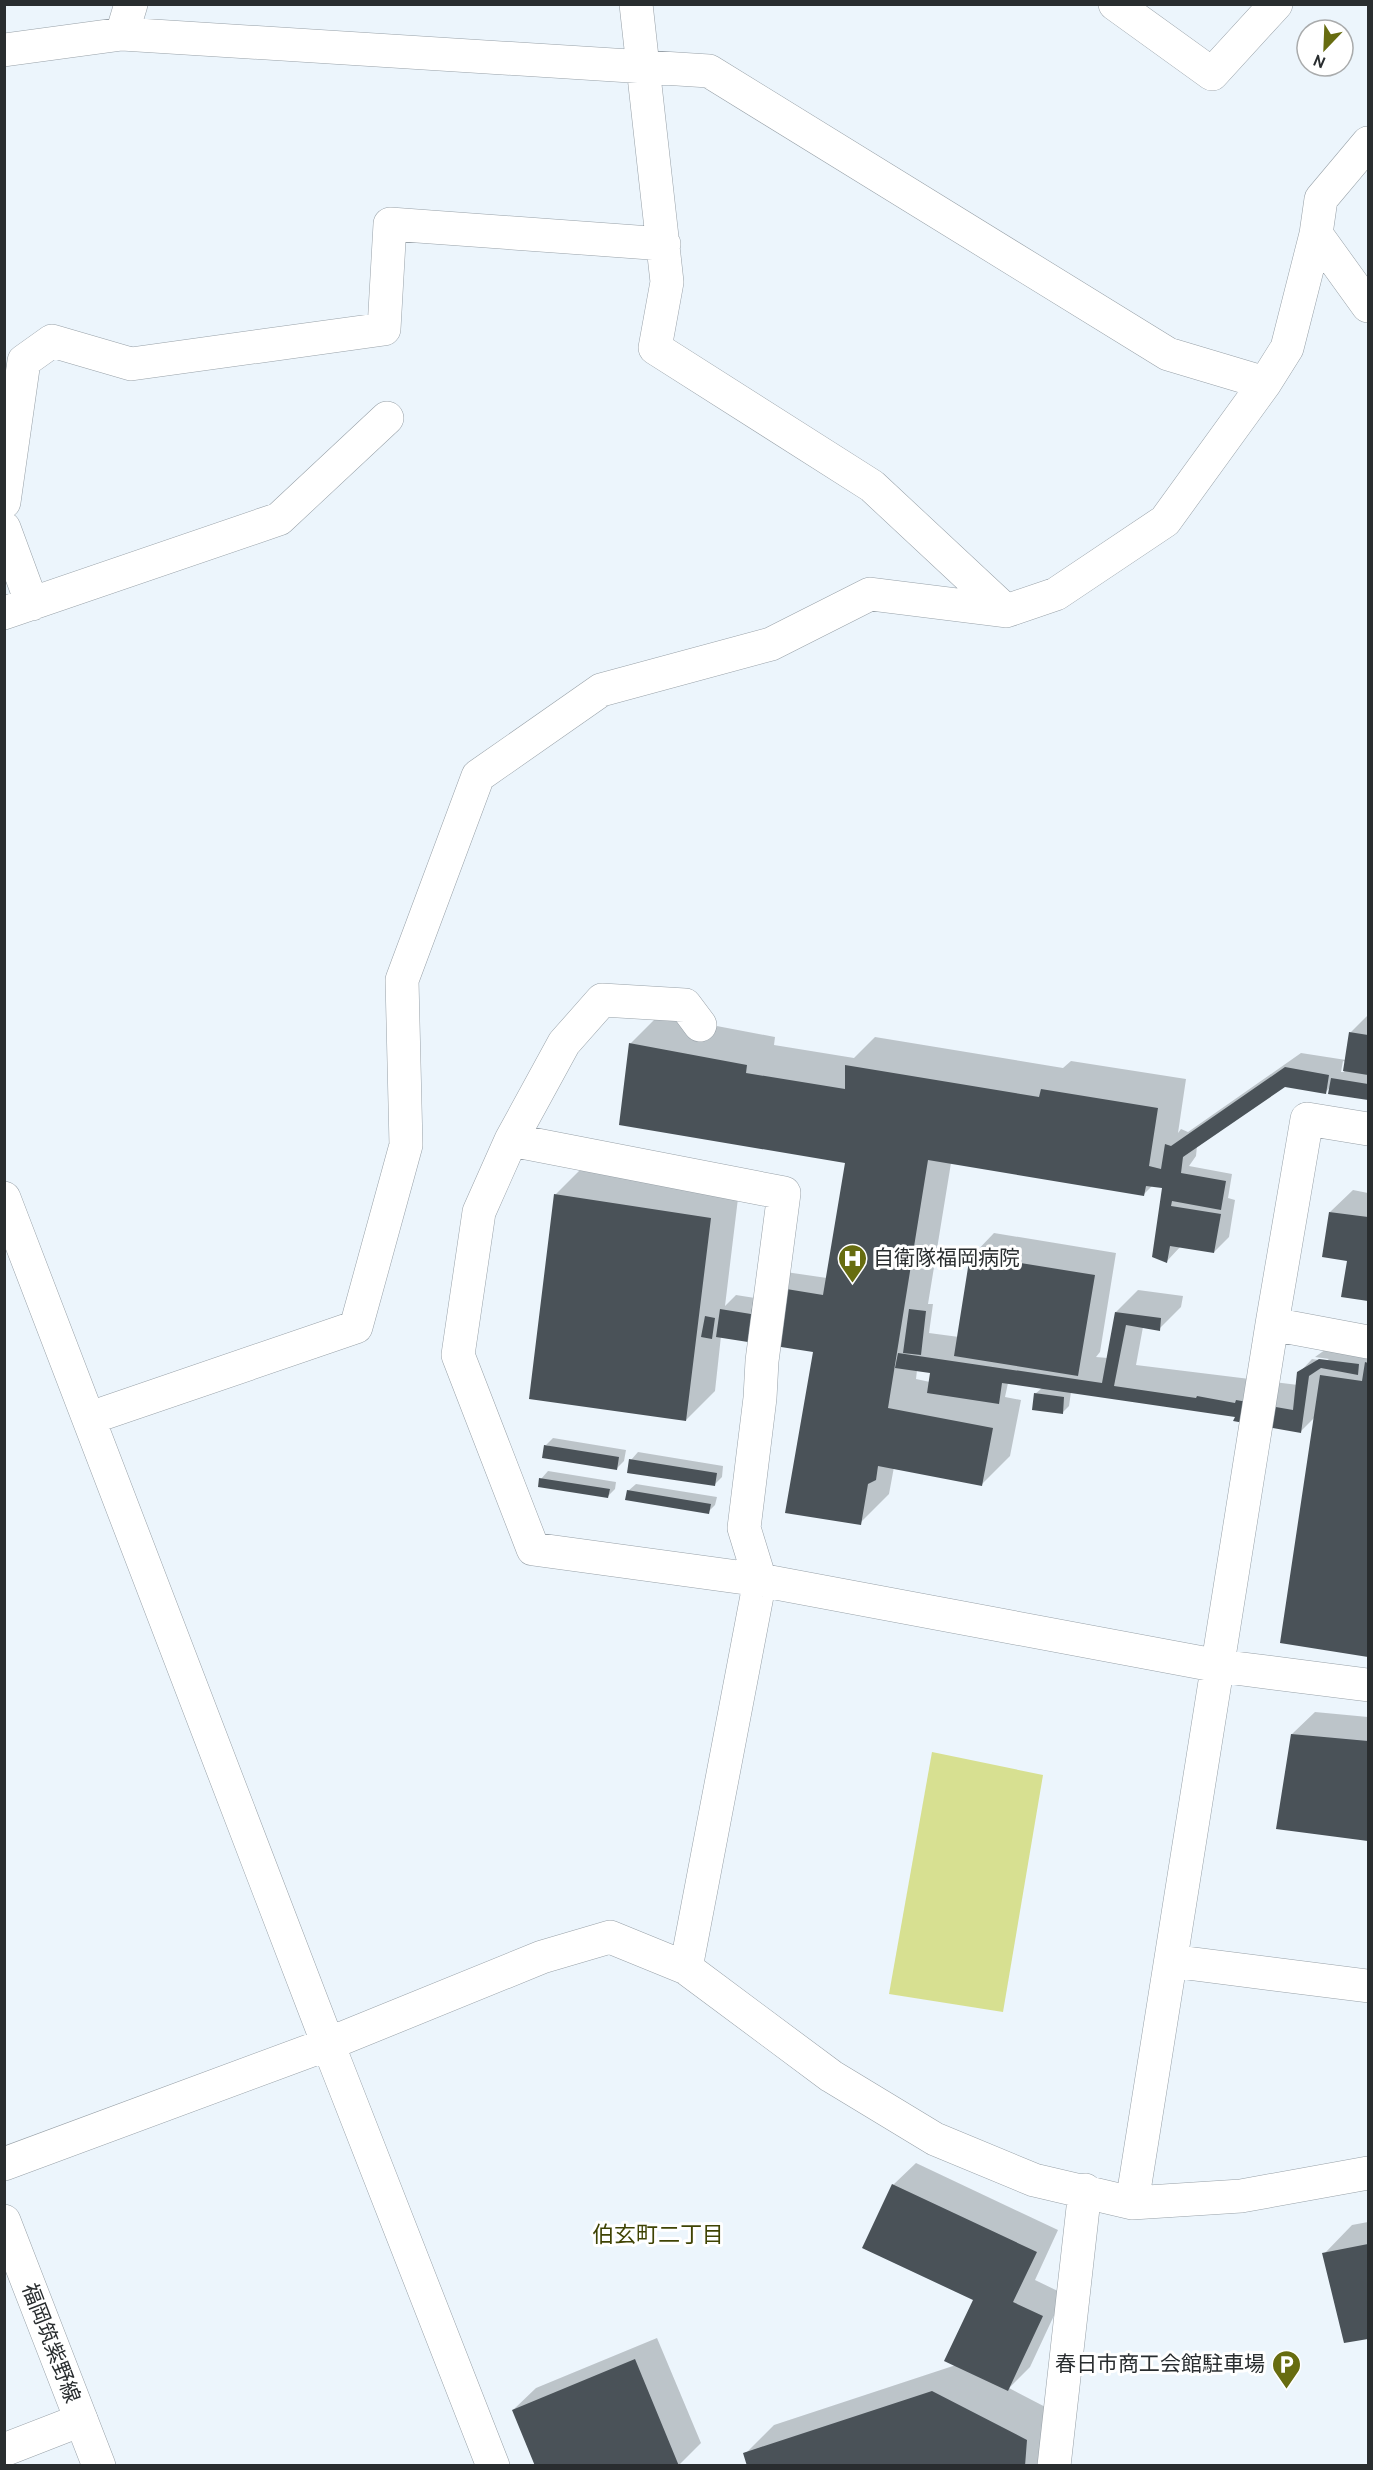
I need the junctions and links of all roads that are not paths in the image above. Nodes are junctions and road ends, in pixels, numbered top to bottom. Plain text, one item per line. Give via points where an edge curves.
1 (636, 4) edge
2 (1115, 4) edge
3 (1276, 4) edge
4 (127, 19) edge
5 (4, 50) edge
6 (643, 66) junction
7 (1368, 143) edge
8 (1316, 234) junction
9 (664, 244) junction
10 (1368, 306) edge
11 (1265, 383) junction
12 (387, 418) dead end
13 (4, 502) edge
14 (4, 528) edge
15 (18, 608) edge
16 (1006, 611) junction
17 (700, 1025) dead end
18 (1368, 1129) edge
19 (511, 1140) junction
20 (5, 1199) edge
21 (1272, 1324) junction
22 (1368, 1342) edge
23 (90, 1418) junction
24 (760, 1580) junction
25 (1219, 1666) junction
26 (1368, 1685) edge
27 (1171, 1960) junction
28 (686, 1968) junction
29 (1368, 1986) edge
30 (328, 2044) junction
31 (4, 2164) edge
32 (1368, 2173) edge
33 (1085, 2190) junction
34 (1132, 2203) junction
35 (4, 2221) edge
36 (81, 2421) junction
37 (4, 2450) edge
38 (99, 2466) edge
39 (493, 2466) edge
40 (1054, 2466) edge

1 - 6 street
2 - 3 street via 1212,74
4 - 5 street
4 - 6 street
6 - 9 street
6 - 11 street via 709,71 1168,354
7 - 8 street via 1321,200
8 - 10 street
8 - 11 street via 1287,348
9 - 13 street via 390,224 384,329 131,364 52,341 24,361
9 - 16 street via 667,282 655,348 872,486
11 - 16 street via 1165,521 1056,594
12 - 15 street via 279,519
14 - 15 street
16 - 23 street via 870,594 771,644 602,690 478,776 402,980 406,1144 356,1327
17 - 19 street via 685,1005 602,1000 564,1042
18 - 21 street via 1307,1119
19 - 24 street via 479,1212 458,1355 533,1548
19 - 24 street via 784,1194 744,1528
20 - 23 street
21 - 22 street
21 - 25 street
23 - 30 street
24 - 25 street
24 - 28 street
25 - 26 street
25 - 27 street
27 - 29 street
27 - 34 street
28 - 30 street via 610,1937 542,1957
28 - 33 street via 831,2076 935,2139 1034,2180
30 - 31 street
30 - 39 street
32 - 34 street via 1241,2196
33 - 34 street
33 - 40 street
35 - 36 street, 福岡筑紫野線
36 - 37 street
36 - 38 street, 福岡筑紫野線

